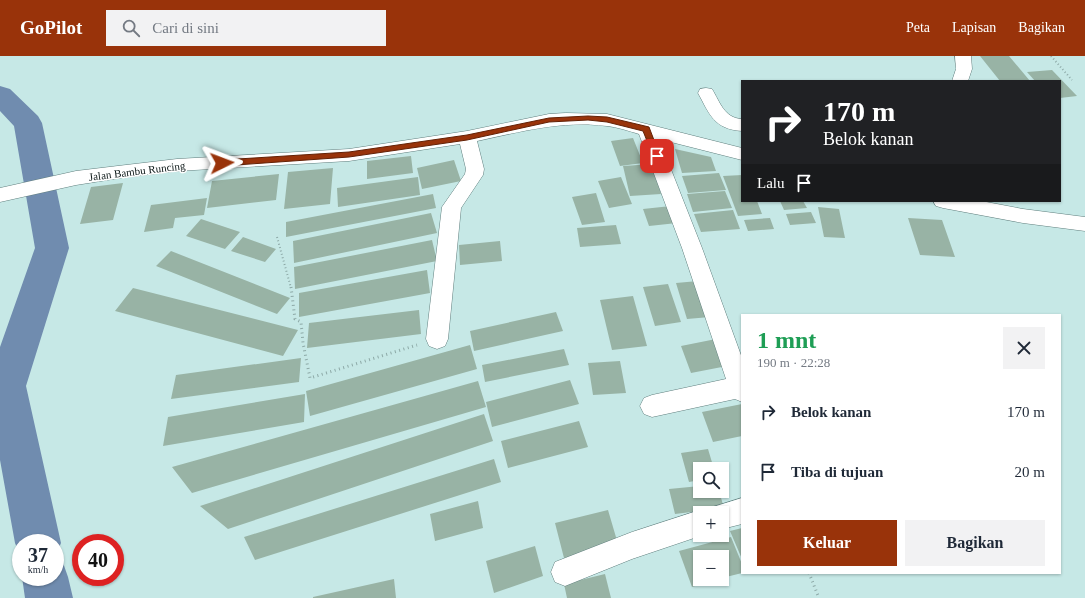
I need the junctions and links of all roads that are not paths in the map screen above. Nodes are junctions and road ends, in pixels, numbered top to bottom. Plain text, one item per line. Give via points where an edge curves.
1 (963, 56) edge
2 (960, 80) edge
3 (706, 93) dead end
4 (741, 125) edge
5 (646, 129) junction
6 (467, 137) junction
7 (741, 154) edge
8 (0, 195) edge
9 (951, 202) edge
10 (1085, 224) edge
11 (437, 339) road end
12 (741, 389) edge
13 (652, 406) dead end
14 (741, 511) edge
15 (729, 514) edge
16 (693, 524) edge
17 (565, 572) dead end

1 - 2 street via 964,69
3 - 4 street via 723,120 730,125
5 - 6 street, Jalan Bambu Runcing via 607,120 566,119 549,120
5 - 7 street, Jalan Bambu Runcing
5 - 12 street via 692,248
6 - 8 street, Jalan Bambu Runcing via 349,155 126,171 76,178
6 - 11 street via 475,169 474,175 452,207
9 - 10 street via 1023,216
12 - 13 street
14 - 15 street
16 - 17 street via 620,549

